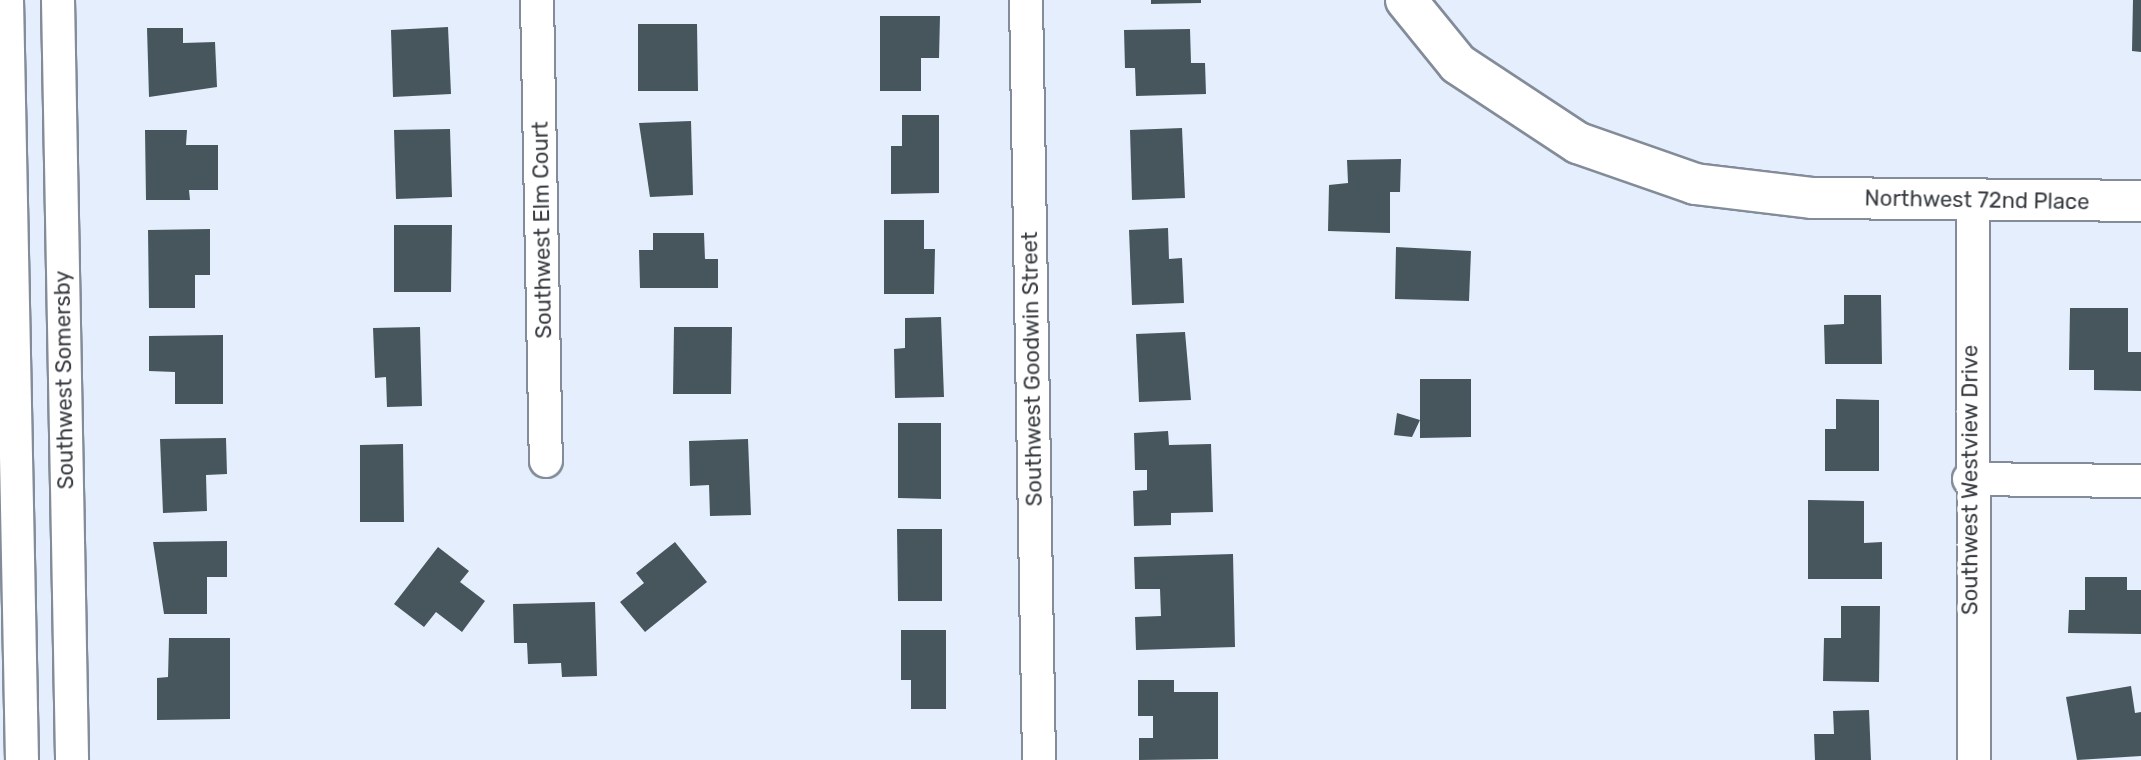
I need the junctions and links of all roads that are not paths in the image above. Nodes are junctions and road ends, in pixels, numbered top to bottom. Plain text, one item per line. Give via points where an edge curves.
1 (7, 0) edge
2 (58, 0) edge
3 (537, 0) edge
4 (1026, 0) edge
5 (1414, 12) edge
6 (1973, 200) junction
7 (2141, 201) edge
8 (63, 329) junction
9 (7, 330) edge
10 (546, 461) dead end
11 (1969, 479) junction
12 (2141, 481) edge
13 (1038, 753) edge
14 (22, 760) edge
15 (72, 760) edge
16 (1974, 760) edge

1 - 9 street
2 - 8 street, Southwest Somersby
3 - 10 street, Southwest Elm Court
4 - 13 street, Southwest Goodwin Street
5 - 6 street, Northwest 72nd Place via 1458,64 1578,143 1695,184 1813,198
6 - 7 street, Northwest 72nd Place
6 - 11 street, Southwest Westview Drive
8 - 9 street
8 - 15 street, Southwest Somersby
9 - 14 street
11 - 12 street
11 - 16 street, Southwest Westview Drive

